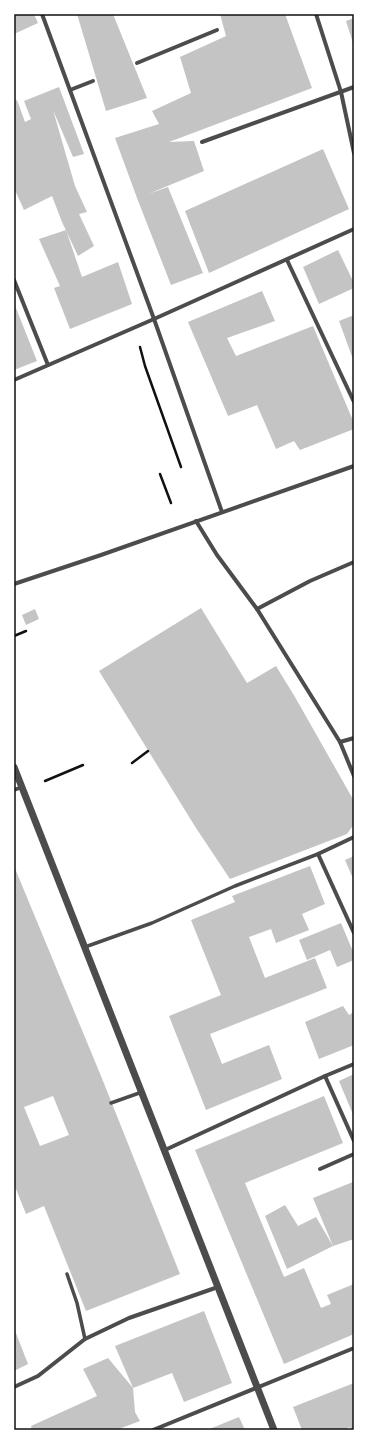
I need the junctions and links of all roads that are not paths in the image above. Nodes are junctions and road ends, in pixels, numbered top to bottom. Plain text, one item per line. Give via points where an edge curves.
1 (42, 14) edge
2 (316, 14) edge
3 (217, 30) dead end
4 (137, 63) dead end
5 (93, 81) dead end
6 (354, 87) edge
7 (70, 90) junction
8 (341, 92) junction
9 (202, 142) dead end
10 (354, 153) edge
11 (354, 229) edge
12 (287, 260) junction
13 (14, 280) edge
14 (154, 319) junction
15 (48, 365) junction
16 (14, 380) edge
17 (354, 402) edge
18 (354, 466) edge
19 (222, 512) junction
20 (196, 521) junction
21 (354, 562) edge
22 (14, 584) edge
23 (257, 609) junction
24 (354, 738) edge
25 (340, 742) junction
26 (14, 767) edge
27 (354, 776) edge
28 (22, 787) junction
29 (14, 790) edge
30 (354, 837) edge
31 (318, 854) junction
32 (354, 933) edge
33 (85, 947) junction
34 (354, 1064) edge
35 (325, 1076) junction
36 (142, 1092) junction
37 (111, 1103) dead end
38 (354, 1141) edge
39 (165, 1150) junction
40 (354, 1154) edge
41 (320, 1169) dead end
42 (66, 1274) dead end
43 (218, 1288) junction
44 (85, 1339) junction
45 (354, 1348) edge
46 (14, 1387) edge
47 (257, 1387) junction
48 (153, 1430) edge
49 (274, 1430) edge

1 - 7 street
2 - 8 street
3 - 4 street
5 - 7 street
6 - 8 street
7 - 14 street
8 - 9 street
8 - 10 street
11 - 12 street
12 - 14 street
12 - 17 street
13 - 15 street
14 - 15 street
14 - 19 street
15 - 16 street
18 - 19 street
19 - 20 street
20 - 22 street
20 - 23 street via 217,555
21 - 23 street via 310,581
23 - 25 street
24 - 25 street
25 - 27 street
26 - 28 street
28 - 29 street
28 - 33 street
30 - 31 street
31 - 32 street
31 - 33 street via 235,886 152,923
33 - 36 street
34 - 35 street
35 - 38 street
35 - 39 street
36 - 37 street
36 - 39 street
39 - 43 street
40 - 41 street
42 - 44 street via 77,1303
43 - 44 street via 129,1318
43 - 47 street
44 - 46 street via 38,1376
45 - 47 street
47 - 48 street
47 - 49 street

